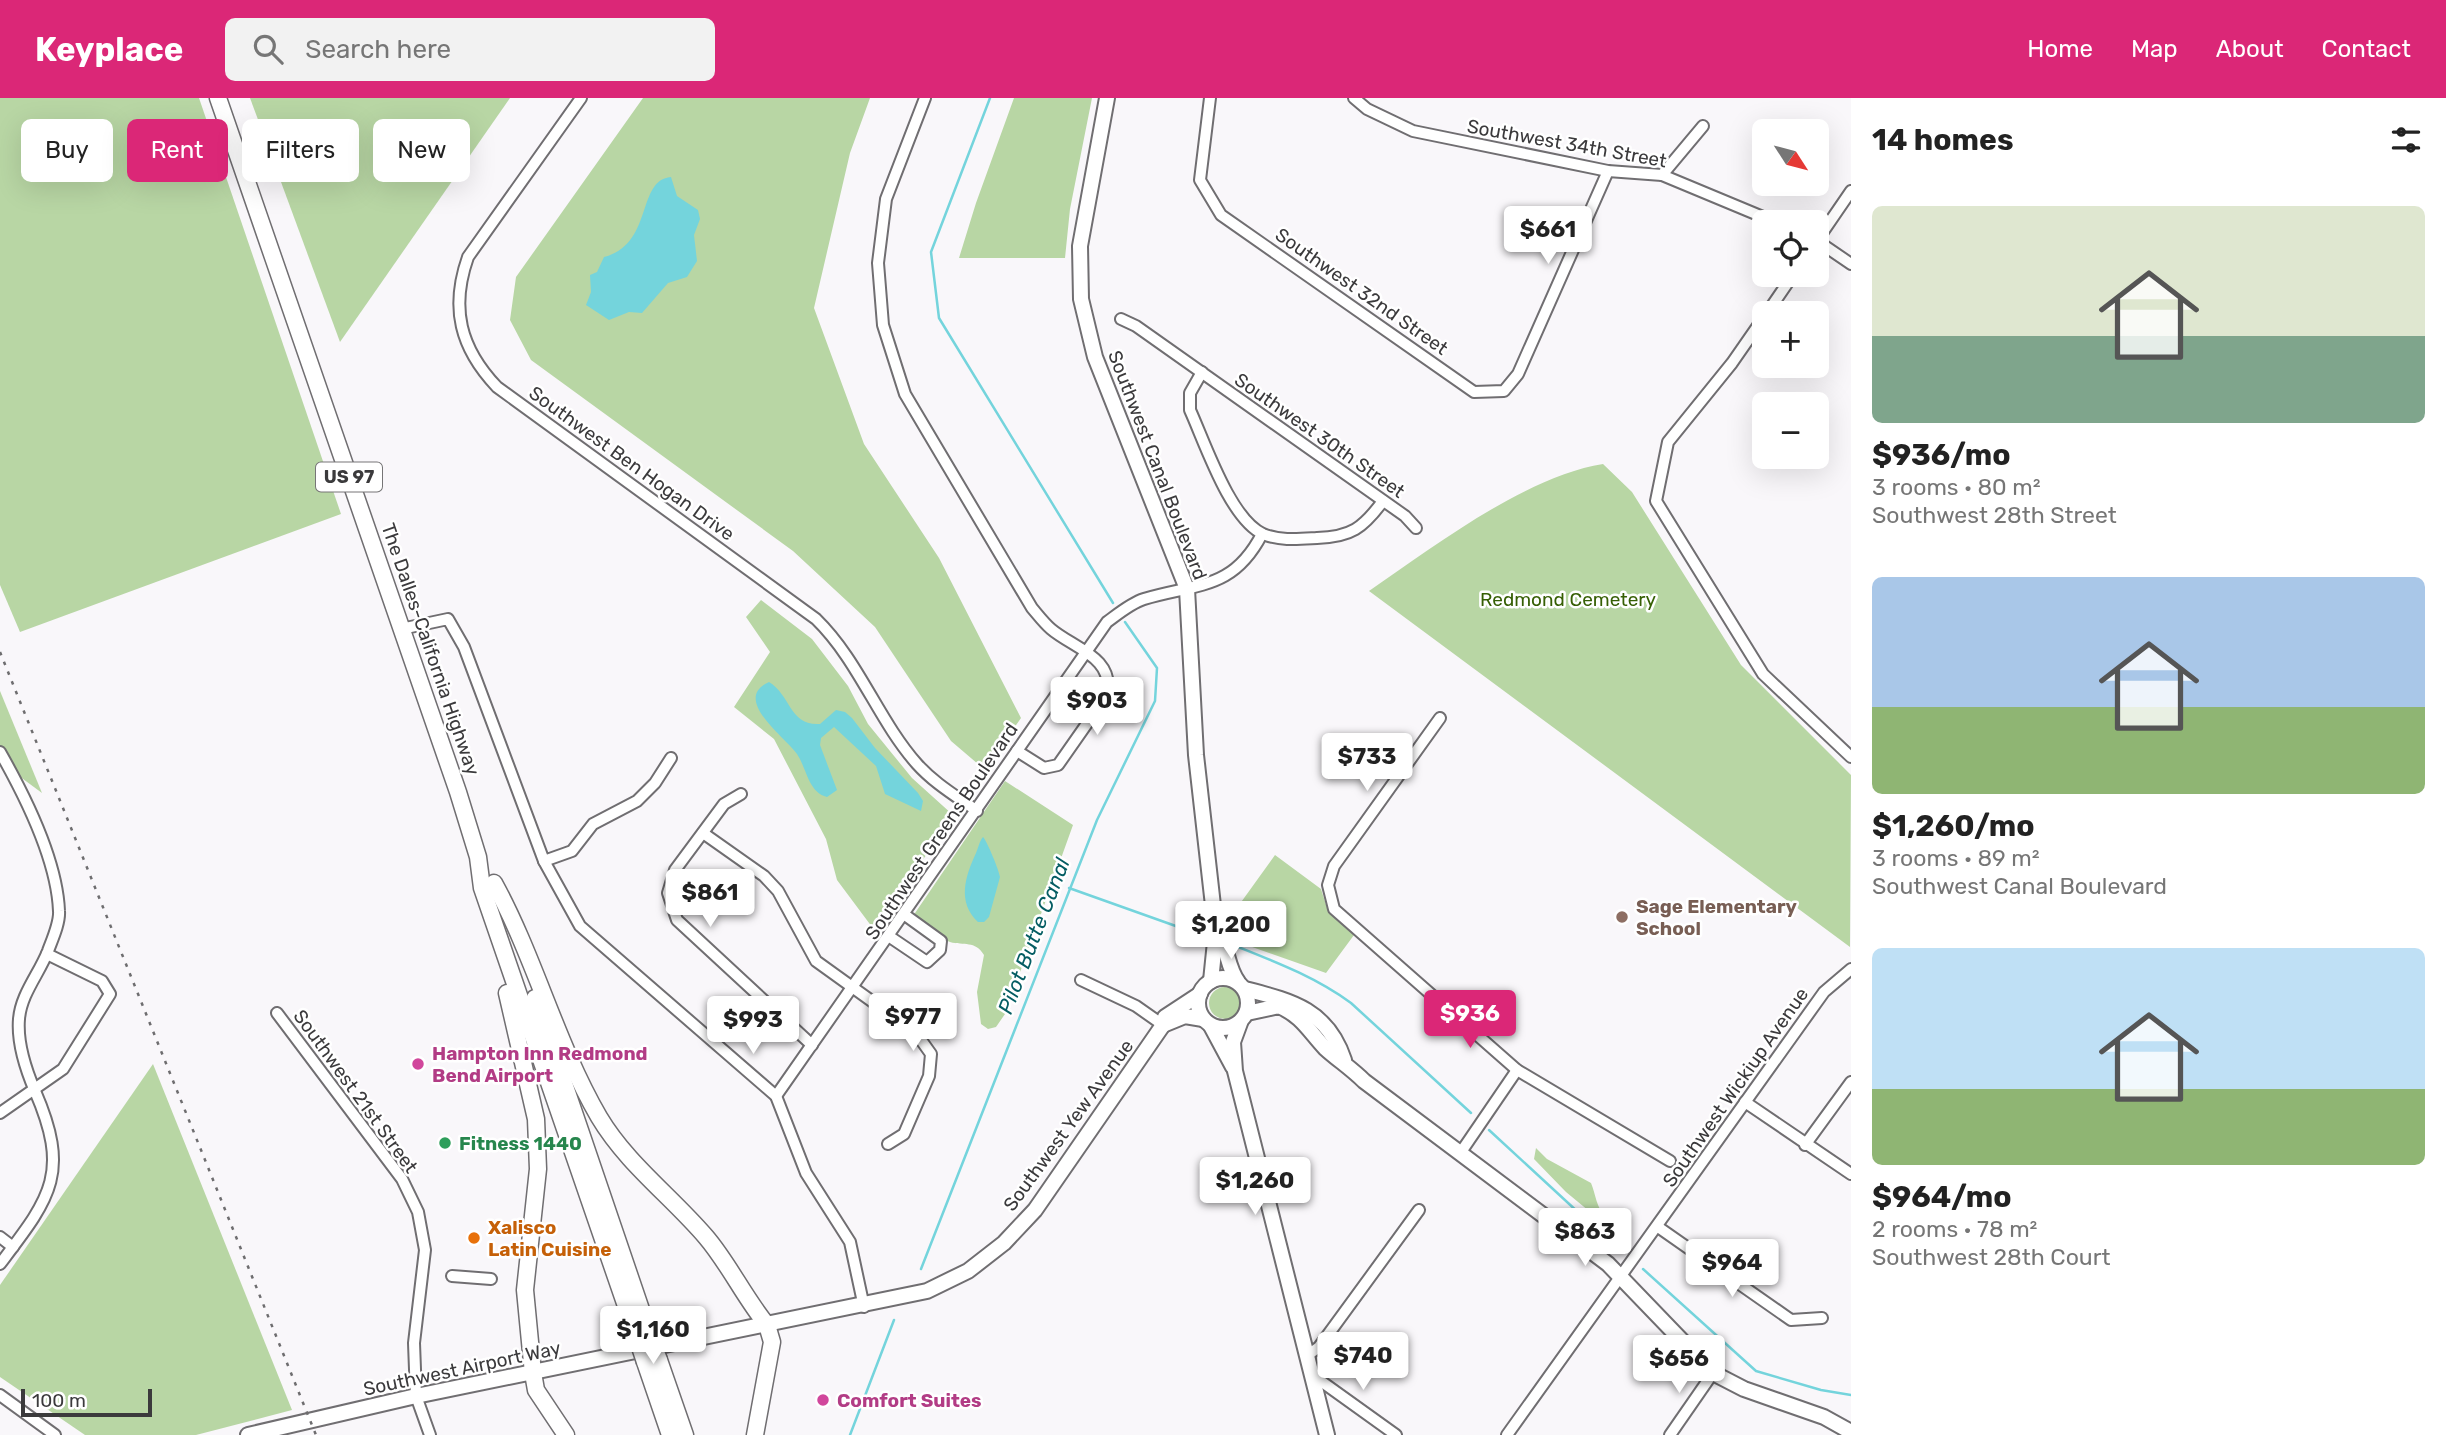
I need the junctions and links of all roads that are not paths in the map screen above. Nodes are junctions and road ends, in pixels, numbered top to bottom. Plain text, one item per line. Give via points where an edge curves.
1 (218, 98) edge
2 (581, 98) edge
3 (925, 98) edge
4 (1107, 98) edge
5 (1210, 98) edge
6 (1354, 98) edge
7 (1703, 126) dead end
8 (1608, 172) junction
9 (1662, 175) junction
10 (1851, 191) edge
11 (1752, 212) edge
12 (1829, 223) edge
13 (1829, 248) edge
14 (1851, 264) edge
15 (1121, 319) dead end
16 (1752, 334) edge
17 (1202, 372) junction
18 (1383, 501) junction
19 (1416, 528) dead end
20 (1262, 534) junction
21 (1187, 589) junction
22 (401, 629) junction
23 (1085, 650) junction
24 (1440, 718) dead end
25 (1017, 751) junction
26 (0, 752) edge
27 (1851, 757) edge
28 (671, 758) dead end
29 (741, 794) dead end
30 (977, 811) junction
31 (703, 833) junction
32 (478, 857) junction
33 (544, 861) junction
34 (495, 883) junction
35 (905, 915) junction
36 (1216, 932) junction
37 (496, 933) junction
38 (890, 937) junction
39 (47, 954) junction
40 (1851, 969) edge
41 (1082, 980) dead end
42 (1211, 981) junction
43 (1242, 986) junction
44 (853, 989) junction
45 (1200, 994) junction
46 (277, 1013) dead end
47 (1243, 1018) junction
48 (1207, 1022) junction
49 (1163, 1025) junction
50 (813, 1045) junction
51 (1344, 1060) junction
52 (1517, 1070) junction
53 (1235, 1072) junction
54 (1851, 1082) edge
55 (776, 1097) junction
56 (1745, 1102) junction
57 (0, 1113) edge
58 (888, 1144) dead end
59 (1805, 1145) junction
60 (1461, 1152) junction
61 (1670, 1161) dead end
62 (1851, 1174) edge
63 (1419, 1210) dead end
64 (1658, 1227) junction
65 (0, 1237) edge
66 (13, 1247) junction
67 (0, 1264) edge
68 (452, 1276) dead end
69 (1621, 1277) junction
70 (491, 1279) dead end
71 (864, 1307) junction
72 (1822, 1318) dead end
73 (767, 1325) junction
74 (643, 1337) junction
75 (1308, 1355) junction
76 (652, 1361) junction
77 (533, 1373) junction
78 (1713, 1373) junction
79 (1311, 1374) junction
80 (0, 1395) edge
81 (416, 1396) junction
82 (1840, 1431) edge
83 (55, 1435) edge
84 (248, 1435) edge
85 (430, 1435) edge
86 (566, 1435) edge
87 (670, 1435) edge
88 (685, 1435) edge
89 (755, 1435) edge
90 (1327, 1435) edge
91 (1396, 1435) edge
92 (1507, 1435) edge
93 (1670, 1435) edge

1 - 22 highway, The Dalles-California Highway / US 97
2 - 30 street, Southwest Ben Hogan Drive via 468,257 458,307 459,325 472,357 497,387 816,619 839,643 915,762
3 - 23 street via 886,199 878,263 883,325 905,394 1032,608 1051,629
4 - 21 main road, Southwest Canal Boulevard via 1080,246 1081,299 1095,357
5 - 8 street, Southwest 32nd Street via 1200,180 1222,215 1474,392 1504,391 1518,374
6 - 8 street, Southwest 34th Street via 1413,131
7 - 9 street
8 - 9 street, Southwest 34th Street
9 - 11 street, Southwest 34th Street
10 - 12 street
13 - 14 street
15 - 17 street, Southwest 30th Street
16 - 27 street via 1668,442 1656,501 1763,674
17 - 18 street, Southwest 30th Street
17 - 20 street via 1190,393 1190,410 1238,512
18 - 19 street, Southwest 30th Street
18 - 20 street via 1367,522 1342,537 1288,539
20 - 21 street, Southwest Greens Boulevard via 1237,570
21 - 23 street, Southwest Greens Boulevard via 1141,600 1107,622
21 - 36 main road, Southwest Canal Boulevard via 1195,741
22 - 32 highway, The Dalles-California Highway / US 97
22 - 33 street via 448,619 464,647
23 - 25 street, Southwest Greens Boulevard
23 - 25 street via 1105,670 1107,695 1058,765 1044,768
24 - 52 street via 1334,866 1328,885 1334,908
25 - 30 street, Southwest Greens Boulevard
26 - 39 street via 17,782 55,881 60,914
28 - 33 street via 637,801 593,824 572,851
29 - 31 street via 724,804
30 - 35 street, Southwest Greens Boulevard
31 - 44 street via 764,876 778,891 816,961
31 - 50 street via 676,870 668,893 677,920
32 - 34 highway, The Dalles-California Highway / US 97
32 - 37 highway, The Dalles-California Highway / US 97
33 - 55 street via 580,926
34 - 73 highway via 519,928 574,1069 601,1121 630,1159 705,1236
34 - 74 highway, The Dalles-California Highway / US 97 via 612,1217
35 - 38 street, Southwest Greens Boulevard
35 - 38 street via 941,942 940,950 927,962
36 - 42 main road, Southwest Canal Boulevard
36 - 43 main road, Southwest Canal Boulevard via 1229,970
37 - 74 highway, The Dalles-California Highway / US 97
37 - 77 highway via 536,1119 538,1169 525,1290
38 - 44 street, Southwest Greens Boulevard
39 - 57 street via 102,981 110,994 63,1069
39 - 66 street via 27,990 19,1019 21,1047 49,1124 54,1157 48,1196
40 - 56 street, Southwest Wickiup Avenue via 1824,992
41 - 49 street
42 - 43 main road via 1228,978
42 - 45 main road
43 - 47 main road via 1249,1001
43 - 51 main road via 1303,1006 1339,1046
44 - 50 street, Southwest Greens Boulevard
44 - 58 street via 921,1038 930,1054 929,1076 904,1134
45 - 48 main road via 1198,1004
45 - 49 main road, Southwest Yew Avenue via 1165,1017
46 - 81 street, Southwest 21st Street via 402,1179 418,1212 425,1250 414,1343
47 - 48 main road via 1226,1028
47 - 51 main road via 1279,1006 1305,1021 1326,1049
47 - 53 main road via 1234,1034
48 - 49 main road via 1185,1016
48 - 53 main road
49 - 71 main road, Southwest Yew Avenue via 1035,1210 1004,1243 968,1271 927,1291
50 - 55 street, Southwest Greens Boulevard
51 - 60 main road via 1364,1081
52 - 60 street
52 - 61 street
53 - 75 main road
54 - 59 street
55 - 71 street via 806,1173 850,1242
56 - 59 street
56 - 64 street, Southwest Wickiup Avenue
59 - 62 street
60 - 69 main road
63 - 75 street via 1319,1347
64 - 69 street, Southwest Wickiup Avenue
64 - 72 street via 1791,1320
65 - 66 street
66 - 67 street
68 - 70 street
69 - 78 main road
69 - 92 street, Southwest Wickiup Avenue
71 - 73 main road, Southwest Yew Avenue
73 - 77 main road, Southwest Airport Way
73 - 89 highway via 772,1342
74 - 76 highway, The Dalles-California Highway / US 97, bridge
75 - 79 main road
76 - 87 highway, The Dalles-California Highway / US 97
76 - 88 highway, The Dalles-California Highway / US 97
77 - 81 main road, Southwest Airport Way
77 - 86 highway via 536,1390
78 - 82 main road
78 - 93 street
79 - 90 main road
79 - 91 street
80 - 83 street
81 - 84 main road, Southwest Airport Way
81 - 85 street, Southwest 21st Street

